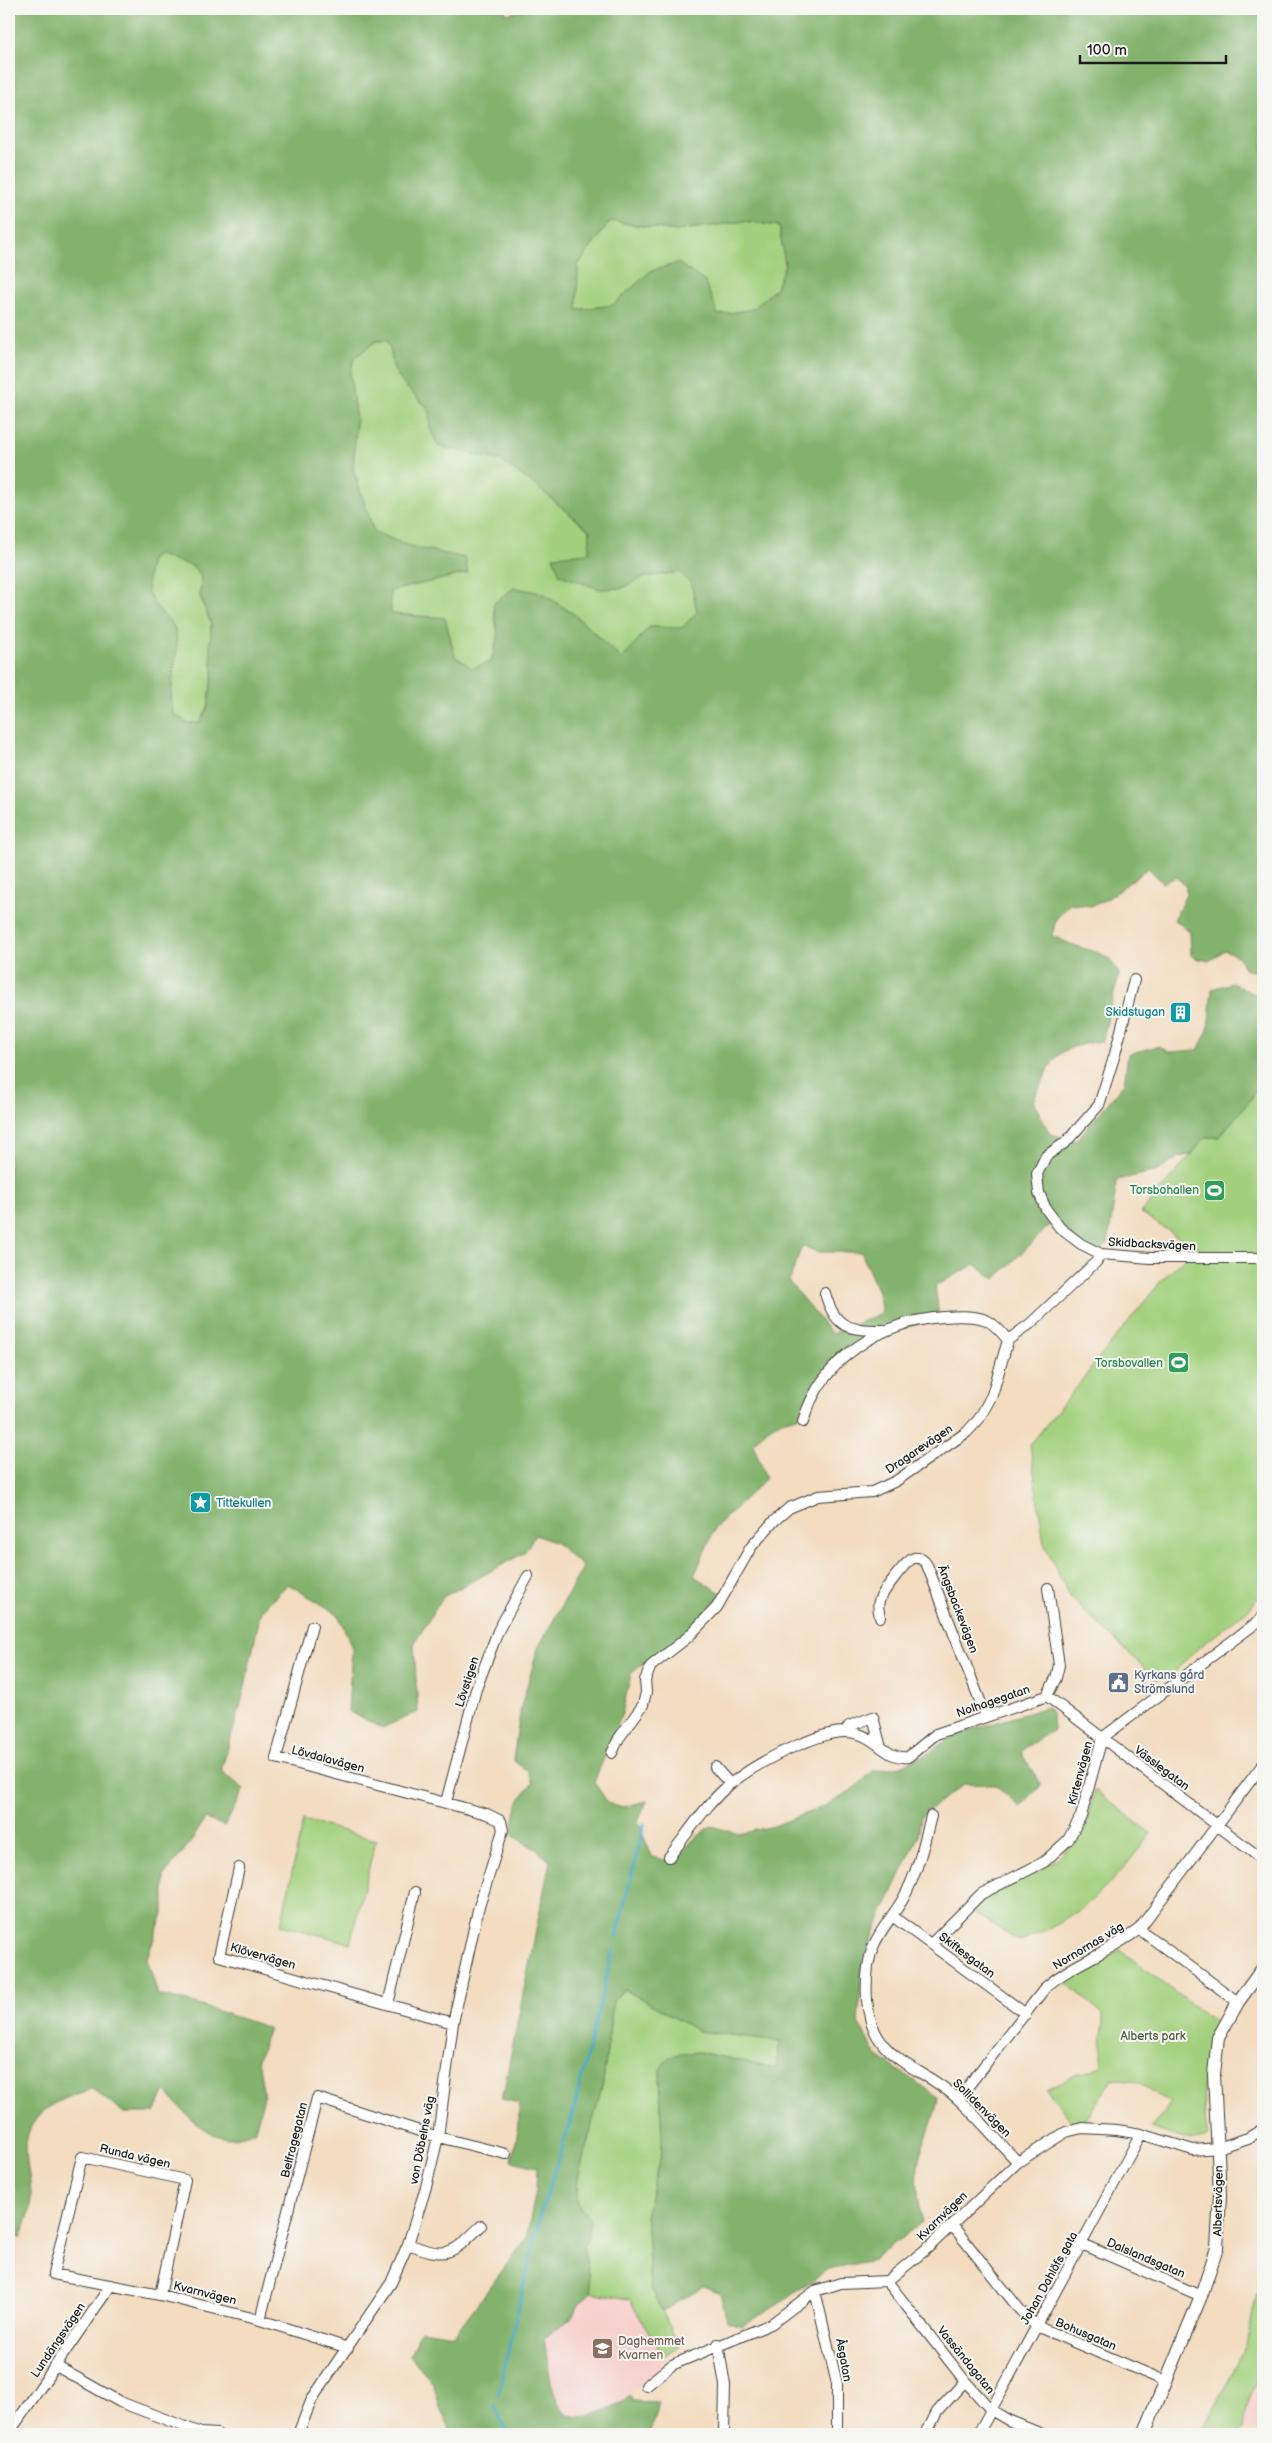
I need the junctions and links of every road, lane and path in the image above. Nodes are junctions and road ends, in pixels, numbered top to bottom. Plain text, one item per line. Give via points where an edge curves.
1 (1134, 980) dead end
2 (1101, 1254) junction
3 (1263, 1258) edge
4 (825, 1293) dead end
5 (887, 1330) junction
6 (1008, 1340) junction
7 (803, 1422) dead end
8 (528, 1576) dead end
9 (1048, 1588) dead end
10 (880, 1617) dead end
11 (1262, 1620) edge
12 (312, 1626) dead end
13 (1047, 1696) junction
14 (986, 1716) junction
15 (845, 1732) junction
16 (1102, 1738) junction
17 (880, 1744) junction
18 (612, 1753) dead end
19 (1263, 1764) edge
20 (715, 1767) dead end
21 (730, 1784) junction
22 (446, 1802) junction
23 (931, 1816) dead end
24 (503, 1825) joint
25 (1217, 1826) junction
26 (669, 1856) dead end
27 (1263, 1860) edge
28 (239, 1868) dead end
29 (415, 1892) dead end
30 (892, 1916) junction
31 (1139, 1929) junction
32 (931, 1944) junction
33 (1263, 1968) edge
34 (1238, 2002) junction
35 (388, 2004) junction
36 (1026, 2014) junction
37 (453, 2023) junction
38 (958, 2099) junction
39 (1263, 2129) edge
40 (1141, 2134) junction
41 (438, 2137) junction
42 (1218, 2148) junction
43 (506, 2154) dead end
44 (1018, 2162) junction
45 (952, 2224) junction
46 (481, 2226) dead end
47 (408, 2244) junction
48 (1082, 2244) junction
49 (53, 2274) joint
50 (887, 2281) junction
51 (111, 2285) junction
52 (815, 2291) junction
53 (160, 2295) junction
54 (1201, 2296) junction
55 (260, 2320) junction
56 (1036, 2326) junction
57 (718, 2344) junction
58 (348, 2348) junction
59 (56, 2366) junction
60 (965, 2381) junction
61 (1165, 2381) junction
62 (646, 2386) dead end
63 (991, 2410) junction
64 (9, 2432) edge
65 (200, 2433) edge
66 (217, 2434) edge
67 (298, 2434) edge
68 (724, 2434) edge
69 (837, 2434) edge
70 (926, 2434) edge
71 (978, 2434) edge
72 (1042, 2434) edge
73 (1144, 2434) edge

1 - 2 street, Skidbacksvägen via 1099,1105 1066,1142 1046,1156 1038,1174 1039,1193 1060,1228
2 - 3 street, Skidbacksvägen via 1150,1258
2 - 6 street via 1030,1324
4 - 5 street via 840,1323 853,1329
5 - 6 street via 924,1319 976,1317 987,1320
5 - 7 street via 841,1359 822,1379 808,1402
6 - 18 street, Dragarevägen via 992,1395 979,1419 967,1432 896,1481 872,1492 818,1496 788,1508 774,1521 751,1547 717,1607 688,1637 651,1666 645,1680 643,1705
8 - 22 street, Lövstigen via 498,1631 476,1689
9 - 13 street, Nolhagegatan via 1059,1665
10 - 14 street, Ängsbackevägen via 878,1606 883,1593 910,1560 922,1559
11 - 16 street, Kirtenvägen
12 - 22 street, Lövdalavägen via 276,1758
13 - 14 street, Nolhagegatan
13 - 16 street, Vässlegatan
14 - 17 street, Nolhagegatan via 930,1736 908,1757 893,1756
15 - 17 street, Nolhagegatan via 867,1736
15 - 17 street, Nolhagegatan via 849,1726 873,1717
15 - 21 street, Nolhagegatan via 795,1747
16 - 25 street, Vässlegatan
16 - 32 street, Kirtenvägen via 1082,1816 1068,1840 1044,1862 981,1894
19 - 25 street, Nornornas väg
20 - 21 street
21 - 26 street, Nolhagegatan
22 - 24 street, Lövdalavägen via 498,1818
23 - 30 street, Sollidenvägen via 908,1888
24 - 37 street, von Döbelns väg via 478,1910
25 - 27 street, Vässlegatan
25 - 31 street, Nornornas väg
28 - 35 street, Klövervägen via 218,1956
29 - 35 street
30 - 32 street, Skiftesgatan
30 - 38 street, Sollidenvägen via 876,1940 869,1964 866,1991 872,2029 891,2055
31 - 34 street
31 - 36 street, Nornornas väg via 1120,1944 1056,1979
32 - 36 street, Skiftesgatan
33 - 34 street, Albertsvägen
34 - 42 street, Albertsvägen via 1226,2021 1215,2052
35 - 37 street, Klövervägen
36 - 38 street, Nornornas väg
37 - 41 street, von Döbelns väg
38 - 44 street, Sollidenvägen
39 - 42 street, Kvarnvägen
40 - 42 street, Kvarnvägen via 1193,2150
40 - 44 street, Kvarnvägen via 1074,2129
40 - 48 street, Johan Dahlöfs gata
41 - 43 street, Belfragegatan
41 - 47 street, von Döbelns väg
41 - 55 street, Belfragegatan via 317,2098
42 - 54 street, Albertsvägen via 1217,2248
44 - 45 street, Kvarnvägen
45 - 50 street, Kvarnvägen
45 - 56 street, Bohusgatan
46 - 47 street via 453,2250 443,2254
47 - 58 street, von Döbelns väg via 391,2283
48 - 54 street, Dalslandsgatan
48 - 56 street, Johan Dahlöfs gata
49 - 51 street, Kvarnvägen
49 - 53 street, Runda vägen via 82,2157 185,2180
50 - 52 street via 841,2283
50 - 60 street, Vassändagatan
51 - 53 street, Kvarnvägen
51 - 59 street, Lundängsvägen
52 - 57 street via 771,2324
52 - 69 street, Åsgatan via 835,2372
53 - 55 street, Kvarnvägen
54 - 61 street, Albertsvägen
55 - 58 street, Kvarnvägen
56 - 61 street, Bohusgatan
56 - 63 street, Johan Dahlöfs gata
57 - 62 street via 672,2364
57 - 68 street via 725,2385
58 - 67 street, von Döbelns väg via 312,2399
59 - 64 street, Lundängsvägen
59 - 65 street via 120,2402
60 - 63 street, Vassändagatan
60 - 70 street via 937,2412
61 - 73 street, Albertsvägen
63 - 71 street, Johan Dahlöfs gata
63 - 72 street, Vassändagatan
65 - 66 street

